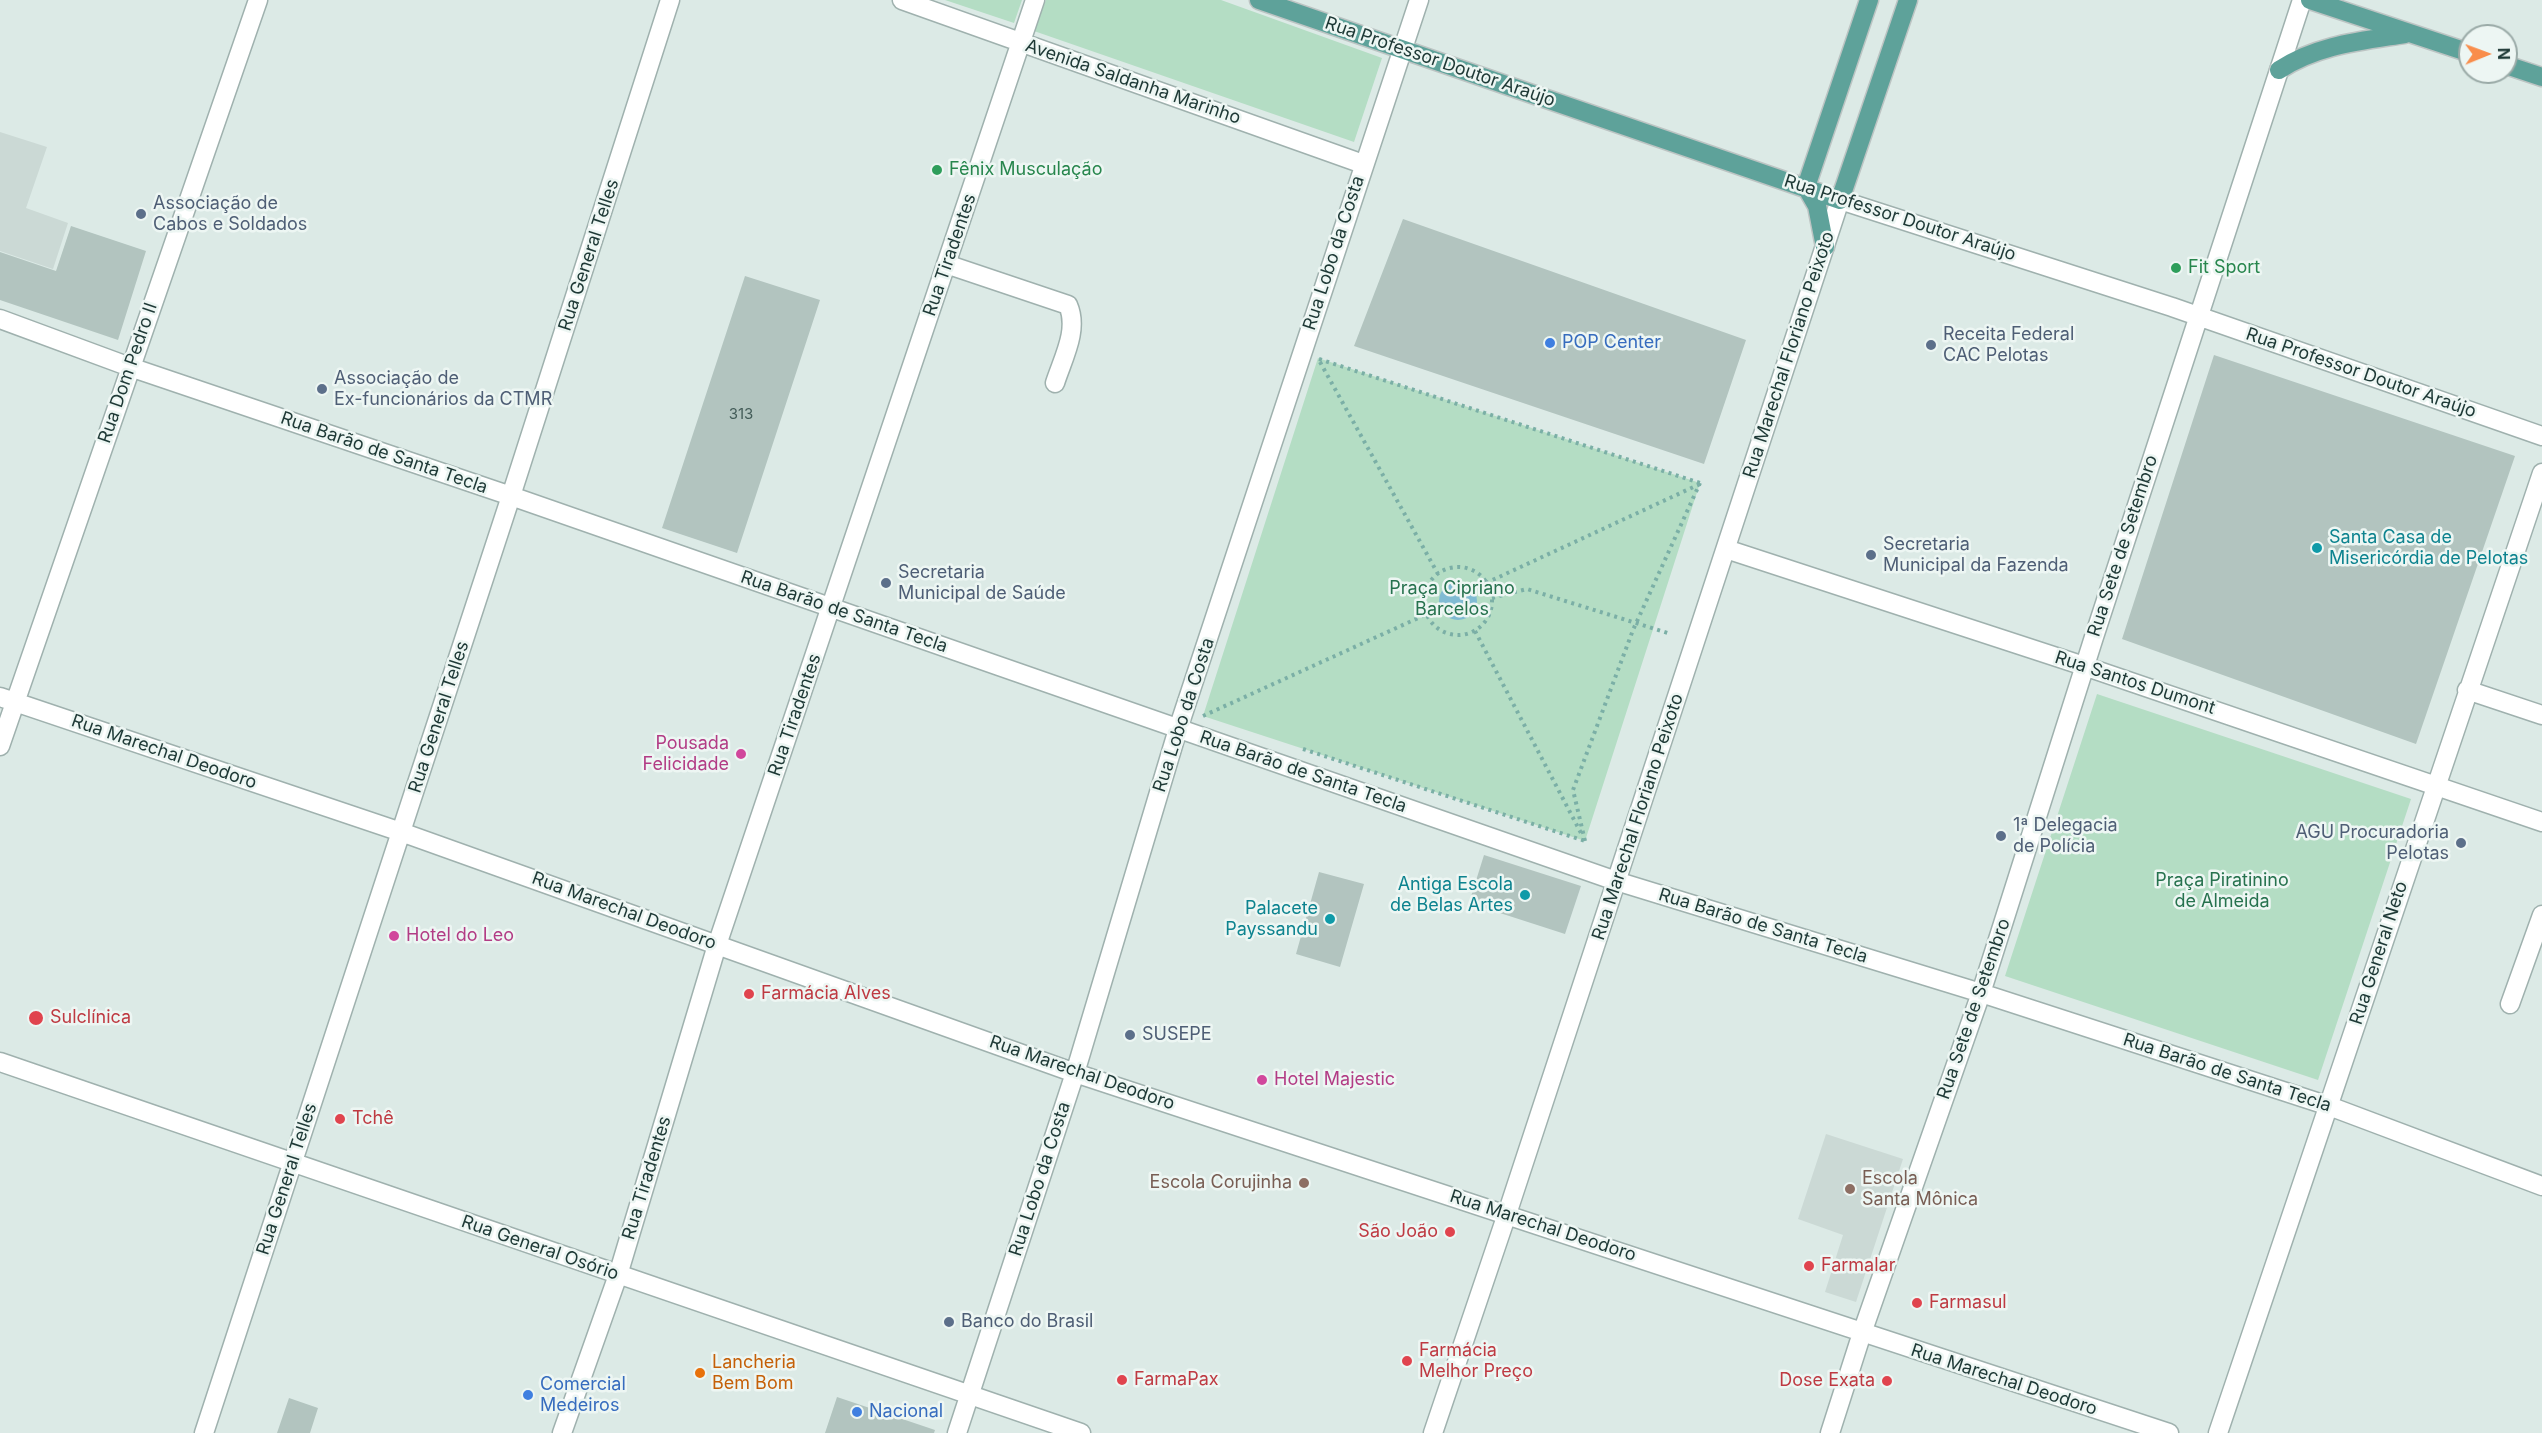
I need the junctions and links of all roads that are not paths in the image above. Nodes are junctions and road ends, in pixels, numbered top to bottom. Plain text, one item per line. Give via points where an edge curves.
1 (258, 0) edge
2 (670, 0) edge
3 (902, 0) edge
4 (1035, 0) edge
5 (1259, 0) edge
6 (1419, 0) edge
7 (1869, 0) edge
8 (1908, 0) edge
9 (2302, 0) edge
10 (2310, 0) edge
11 (2410, 33) junction
12 (1021, 42) junction
13 (1402, 49) junction
14 (2458, 49) edge
15 (2518, 69) edge
16 (2279, 70) junction
17 (2542, 77) edge
18 (1363, 164) junction
19 (1806, 188) junction
20 (1840, 200) junction
21 (1824, 247) junction
22 (946, 264) junction
23 (2197, 316) junction
24 (0, 319) edge
25 (130, 367) junction
26 (1055, 383) dead end
27 (2542, 436) edge
28 (2542, 473) edge
29 (511, 496) junction
30 (1726, 549) junction
31 (831, 607) junction
32 (2084, 666) junction
33 (2467, 690) junction
34 (8, 699) edge
35 (2542, 715) edge
36 (1178, 729) junction
37 (0, 746) edge
38 (2435, 784) junction
39 (2542, 822) edge
40 (401, 832) junction
41 (1616, 881) junction
42 (2542, 915) edge
43 (717, 945) junction
44 (1981, 993) junction
45 (2510, 1004) dead end
46 (0, 1062) edge
47 (1075, 1073) junction
48 (2329, 1106) junction
49 (293, 1161) junction
50 (2542, 1186) edge
51 (1507, 1214) junction
52 (618, 1275) junction
53 (1862, 1333) junction
54 (969, 1395) junction
55 (204, 1433) edge
56 (562, 1433) edge
57 (957, 1433) edge
58 (1081, 1433) edge
59 (1433, 1433) edge
60 (1830, 1433) edge
61 (2169, 1433) edge
62 (2218, 1433) edge

1 - 25 street, Rua Dom Pedro II
2 - 29 street, Rua General Telles
3 - 12 street, Avenida Saldanha Marinho
4 - 12 street, Rua Tiradentes
5 - 13 main road, Rua Professor Doutor Araújo
6 - 13 street, Rua Lobo da Costa
7 - 19 main road
8 - 20 main road
9 - 16 street, Rua Sete de Setembro
10 - 11 main road
11 - 14 main road
11 - 16 main road via 2318,51
12 - 18 street, Avenida Saldanha Marinho
12 - 22 street, Rua Tiradentes
13 - 18 street, Rua Lobo da Costa
13 - 19 main road, Rua Professor Doutor Araújo
15 - 17 main road
16 - 23 street, Rua Sete de Setembro
18 - 36 street, Rua Lobo da Costa
19 - 20 main road, Rua Professor Doutor Araújo
19 - 21 main road via 1817,206
20 - 21 street, Rua Marechal Floriano Peixoto
20 - 23 street, Rua Professor Doutor Araújo
21 - 30 street, Rua Marechal Floriano Peixoto
22 - 26 street via 1068,305 1072,333
22 - 31 street, Rua Tiradentes
23 - 27 street, Rua Professor Doutor Araújo
23 - 32 street, Rua Sete de Setembro
24 - 25 street, Rua Barão de Santa Tecla
25 - 29 street, Rua Barão de Santa Tecla
25 - 34 street, Rua Dom Pedro II
28 - 33 street, Rua General Neto
29 - 31 street, Rua Barão de Santa Tecla
29 - 40 street, Rua General Telles
30 - 32 street, Rua Santos Dumont
30 - 41 street, Rua Marechal Floriano Peixoto
31 - 36 street, Rua Barão de Santa Tecla
31 - 43 street, Rua Tiradentes
32 - 38 street, Rua Santos Dumont
32 - 44 street, Rua Sete de Setembro
33 - 35 street
33 - 38 street, Rua General Neto
34 - 37 street, Rua Dom Pedro II
34 - 40 street, Rua Marechal Deodoro
36 - 41 street, Rua Barão de Santa Tecla
36 - 47 street, Rua Lobo da Costa
38 - 39 street, Rua Santos Dumont
38 - 48 street, Rua General Neto
40 - 43 street, Rua Marechal Deodoro
40 - 49 street, Rua General Telles
41 - 44 street, Rua Barão de Santa Tecla
41 - 51 street, Rua Marechal Floriano Peixoto
42 - 45 street
43 - 47 street, Rua Marechal Deodoro
43 - 52 street, Rua Tiradentes
44 - 48 street, Rua Barão de Santa Tecla
44 - 53 street, Rua Sete de Setembro
46 - 49 street, Rua General Osório
47 - 51 street, Rua Marechal Deodoro
47 - 54 street, Rua Lobo da Costa
48 - 50 street, Rua Barão de Santa Tecla
48 - 62 street, Rua General Neto
49 - 52 street, Rua General Osório
49 - 55 street, Rua General Telles
51 - 53 street, Rua Marechal Deodoro
51 - 59 street, Rua Marechal Floriano Peixoto
52 - 54 street, Rua General Osório
52 - 56 street, Rua Tiradentes
53 - 60 street, Rua Sete de Setembro
53 - 61 street, Rua Marechal Deodoro
54 - 57 street, Rua Lobo da Costa
54 - 58 street, Rua General Osório

